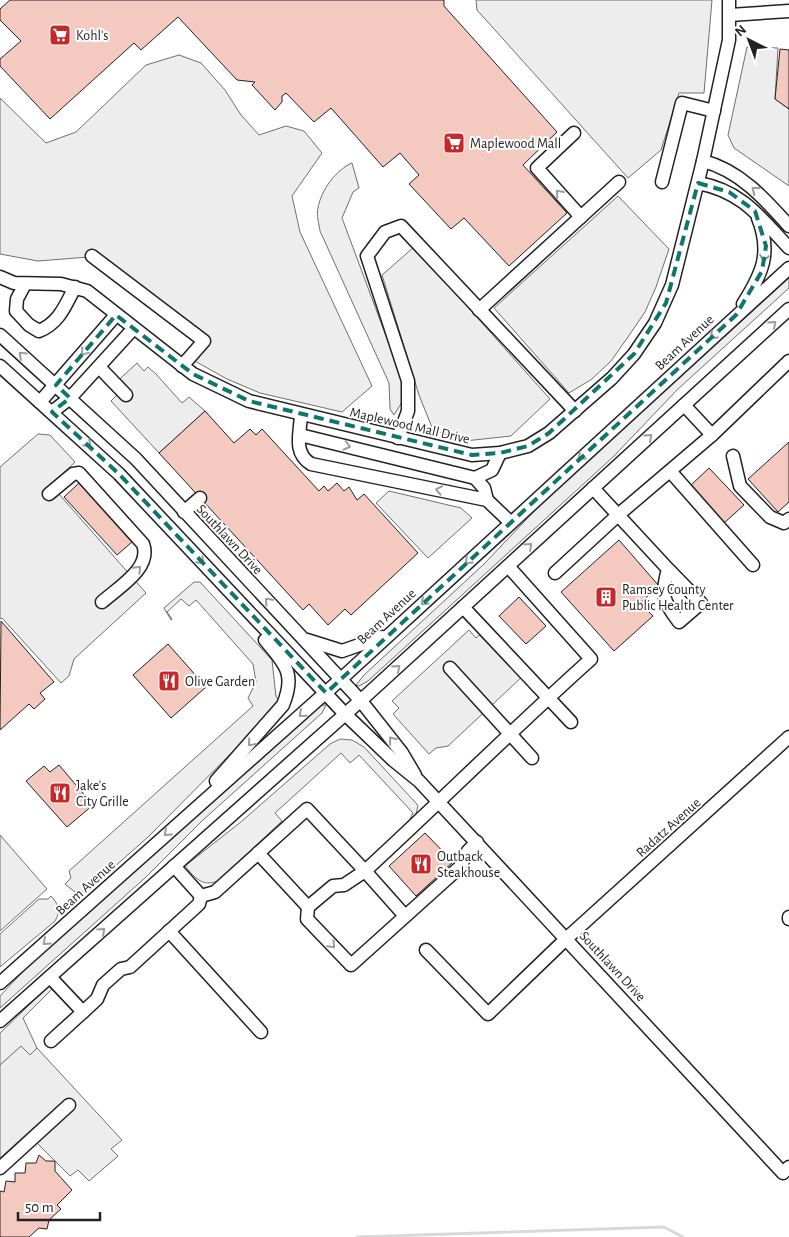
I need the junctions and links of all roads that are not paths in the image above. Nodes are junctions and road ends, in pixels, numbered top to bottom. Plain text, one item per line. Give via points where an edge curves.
1 (730, 0) edge
2 (789, 11) edge
3 (730, 14) junction
4 (714, 111) junction
5 (574, 133) dead end
6 (703, 161) junction
7 (619, 182) dead end
8 (662, 182) dead end
9 (698, 183) junction
10 (772, 207) junction
11 (755, 211) junction
12 (789, 216) edge
13 (581, 217) junction
14 (789, 226) edge
15 (789, 248) edge
16 (92, 256) dead end
17 (789, 268) edge
18 (0, 277) edge
19 (25, 284) junction
20 (75, 287) junction
21 (789, 309) edge
22 (479, 310) junction
23 (116, 315) junction
24 (736, 315) junction
25 (133, 329) junction
26 (0, 335) edge
27 (789, 361) edge
28 (0, 366) edge
29 (99, 366) junction
30 (182, 366) junction
31 (56, 385) junction
32 (126, 395) dead end
33 (70, 398) junction
34 (40, 402) junction
35 (684, 405) junction
36 (575, 411) junction
37 (52, 412) junction
38 (301, 415) junction
39 (300, 434) junction
40 (712, 435) junction
41 (398, 438) junction
42 (500, 453) junction
43 (733, 456) dead end
44 (670, 471) junction
45 (475, 478) junction
46 (593, 488) junction
47 (49, 494) dead end
48 (200, 498) dead end
49 (487, 500) junction
50 (184, 512) junction
51 (618, 514) junction
52 (789, 519) edge
53 (510, 522) junction
54 (753, 565) dead end
55 (508, 566) junction
56 (668, 569) dead end
57 (555, 573) dead end
58 (238, 601) junction
59 (102, 602) dead end
60 (463, 607) junction
61 (389, 634) junction
62 (302, 637) junction
63 (450, 668) dead end
64 (341, 679) junction
65 (326, 693) junction
66 (548, 697) junction
67 (360, 700) junction
68 (345, 714) junction
69 (571, 722) dead end
70 (509, 733) junction
71 (789, 737) edge
72 (532, 758) dead end
73 (419, 781) junction
74 (439, 802) junction
75 (187, 815) junction
76 (476, 842) junction
77 (258, 853) junction
78 (174, 866) junction
79 (365, 871) junction
80 (201, 896) junction
81 (308, 906) junction
82 (405, 916) junction
83 (169, 931) junction
84 (567, 938) junction
85 (426, 950) dead end
86 (50, 976) junction
87 (0, 983) edge
88 (83, 1012) junction
89 (0, 1021) edge
90 (261, 1032) dead end
91 (52, 1041) dead end
92 (69, 1105) dead end
93 (0, 1168) edge
94 (786, 1170) edge

1 - 3 street, Maplewood Mall Drive
2 - 3 street
3 - 4 street, Maplewood Mall Drive via 730,40
4 - 6 street, Maplewood Mall Drive
4 - 8 street via 682,103
13 -> 5 street via 536,168
6 - 9 street, Maplewood Mall Drive
10 -> 6 street via 737,176 719,165
7 - 13 street
9 - 11 street via 729,192
9 - 36 street, Maplewood Mall Drive via 666,304 634,354
10 - 12 street
10 - 14 street
11 - 15 street
11 -> 24 street via 766,246 762,271
13 - 22 street
16 - 30 street via 204,341
17 - 24 street, Beam Avenue
18 - 19 street, Maplewood Mall Drive
19 - 20 street, Maplewood Mall Drive
19 - 20 street via 16,299 16,311 38,331 58,320
20 - 23 street, Maplewood Mall Drive via 88,291
35 -> 21 street
22 - 36 street
22 - 41 street via 401,226 385,232 367,256 408,381 408,411
23 - 25 street, Maplewood Mall Drive
23 -> 31 street
24 -> 53 street, Beam Avenue
25 - 29 street
25 - 30 street, Maplewood Mall Drive
31 -> 26 street, Southlawn Drive
27 - 40 street
28 - 34 street, Southlawn Drive
29 - 32 street
29 - 33 street
30 - 38 street, Maplewood Mall Drive via 236,396
31 - 33 street, Southlawn Drive
31 - 34 street
33 - 37 street
33 - 50 street, Southlawn Drive via 136,459
34 - 37 street, Southlawn Drive
35 - 40 street
46 -> 35 street
36 - 42 street, Maplewood Mall Drive via 528,446
37 -> 58 street, Southlawn Drive via 119,474
38 - 39 street
38 - 41 street, Maplewood Mall Drive
39 -> 45 street
49 -> 39 street via 312,464 306,461 298,448
40 - 44 street
41 - 42 street, Maplewood Mall Drive via 472,455
42 - 45 street via 492,470
43 - 52 street via 740,486 770,517 784,523
44 - 51 street
44 - 54 street
45 - 49 street via 484,488
46 - 51 street
55 -> 46 street
59 -> 47 street via 145,562 143,544 79,473 72,474
48 - 50 street
49 - 53 street
62 -> 50 street, Southlawn Drive
51 - 56 street
51 - 57 street
53 -> 61 street, Beam Avenue
55 - 60 street
55 - 66 street via 591,659
58 - 65 street, Southlawn Drive
58 -> 75 street via 282,661 290,680 288,692 283,705
60 - 66 street
67 -> 60 street
61 - 62 street via 342,651
61 - 64 street, Beam Avenue
62 - 64 street, Southlawn Drive
63 - 70 street
64 - 65 street, Beam Avenue
64 - 67 street, Southlawn Drive
65 - 68 street, Southlawn Drive
65 -> 75 street, Beam Avenue
66 - 69 street
66 - 70 street
67 - 68 street
73 -> 67 street, Southlawn Drive via 402,753
68 - 73 street, Southlawn Drive via 392,760
68 - 78 street
70 - 72 street
70 - 74 street
71 - 84 street, Radatz Avenue
73 - 74 street, Southlawn Drive
74 - 76 street, Southlawn Drive
74 - 79 street
75 -> 87 street, Beam Avenue
76 - 82 street via 460,867
76 - 84 street, Southlawn Drive
77 - 79 street via 306,809
77 - 80 street via 215,892
77 - 81 street
78 - 80 street
86 -> 78 street
79 - 81 street via 344,885 333,886
79 - 82 street
80 - 83 street via 199,904
81 -> 82 street via 307,919 351,965
83 - 88 street via 130,967 121,969 103,985 97,999
83 - 90 street
84 - 85 street, Radatz Avenue via 488,1014
84 - 94 street, Southlawn Drive
86 - 88 street
86 - 89 street
88 - 91 street
92 - 93 street

